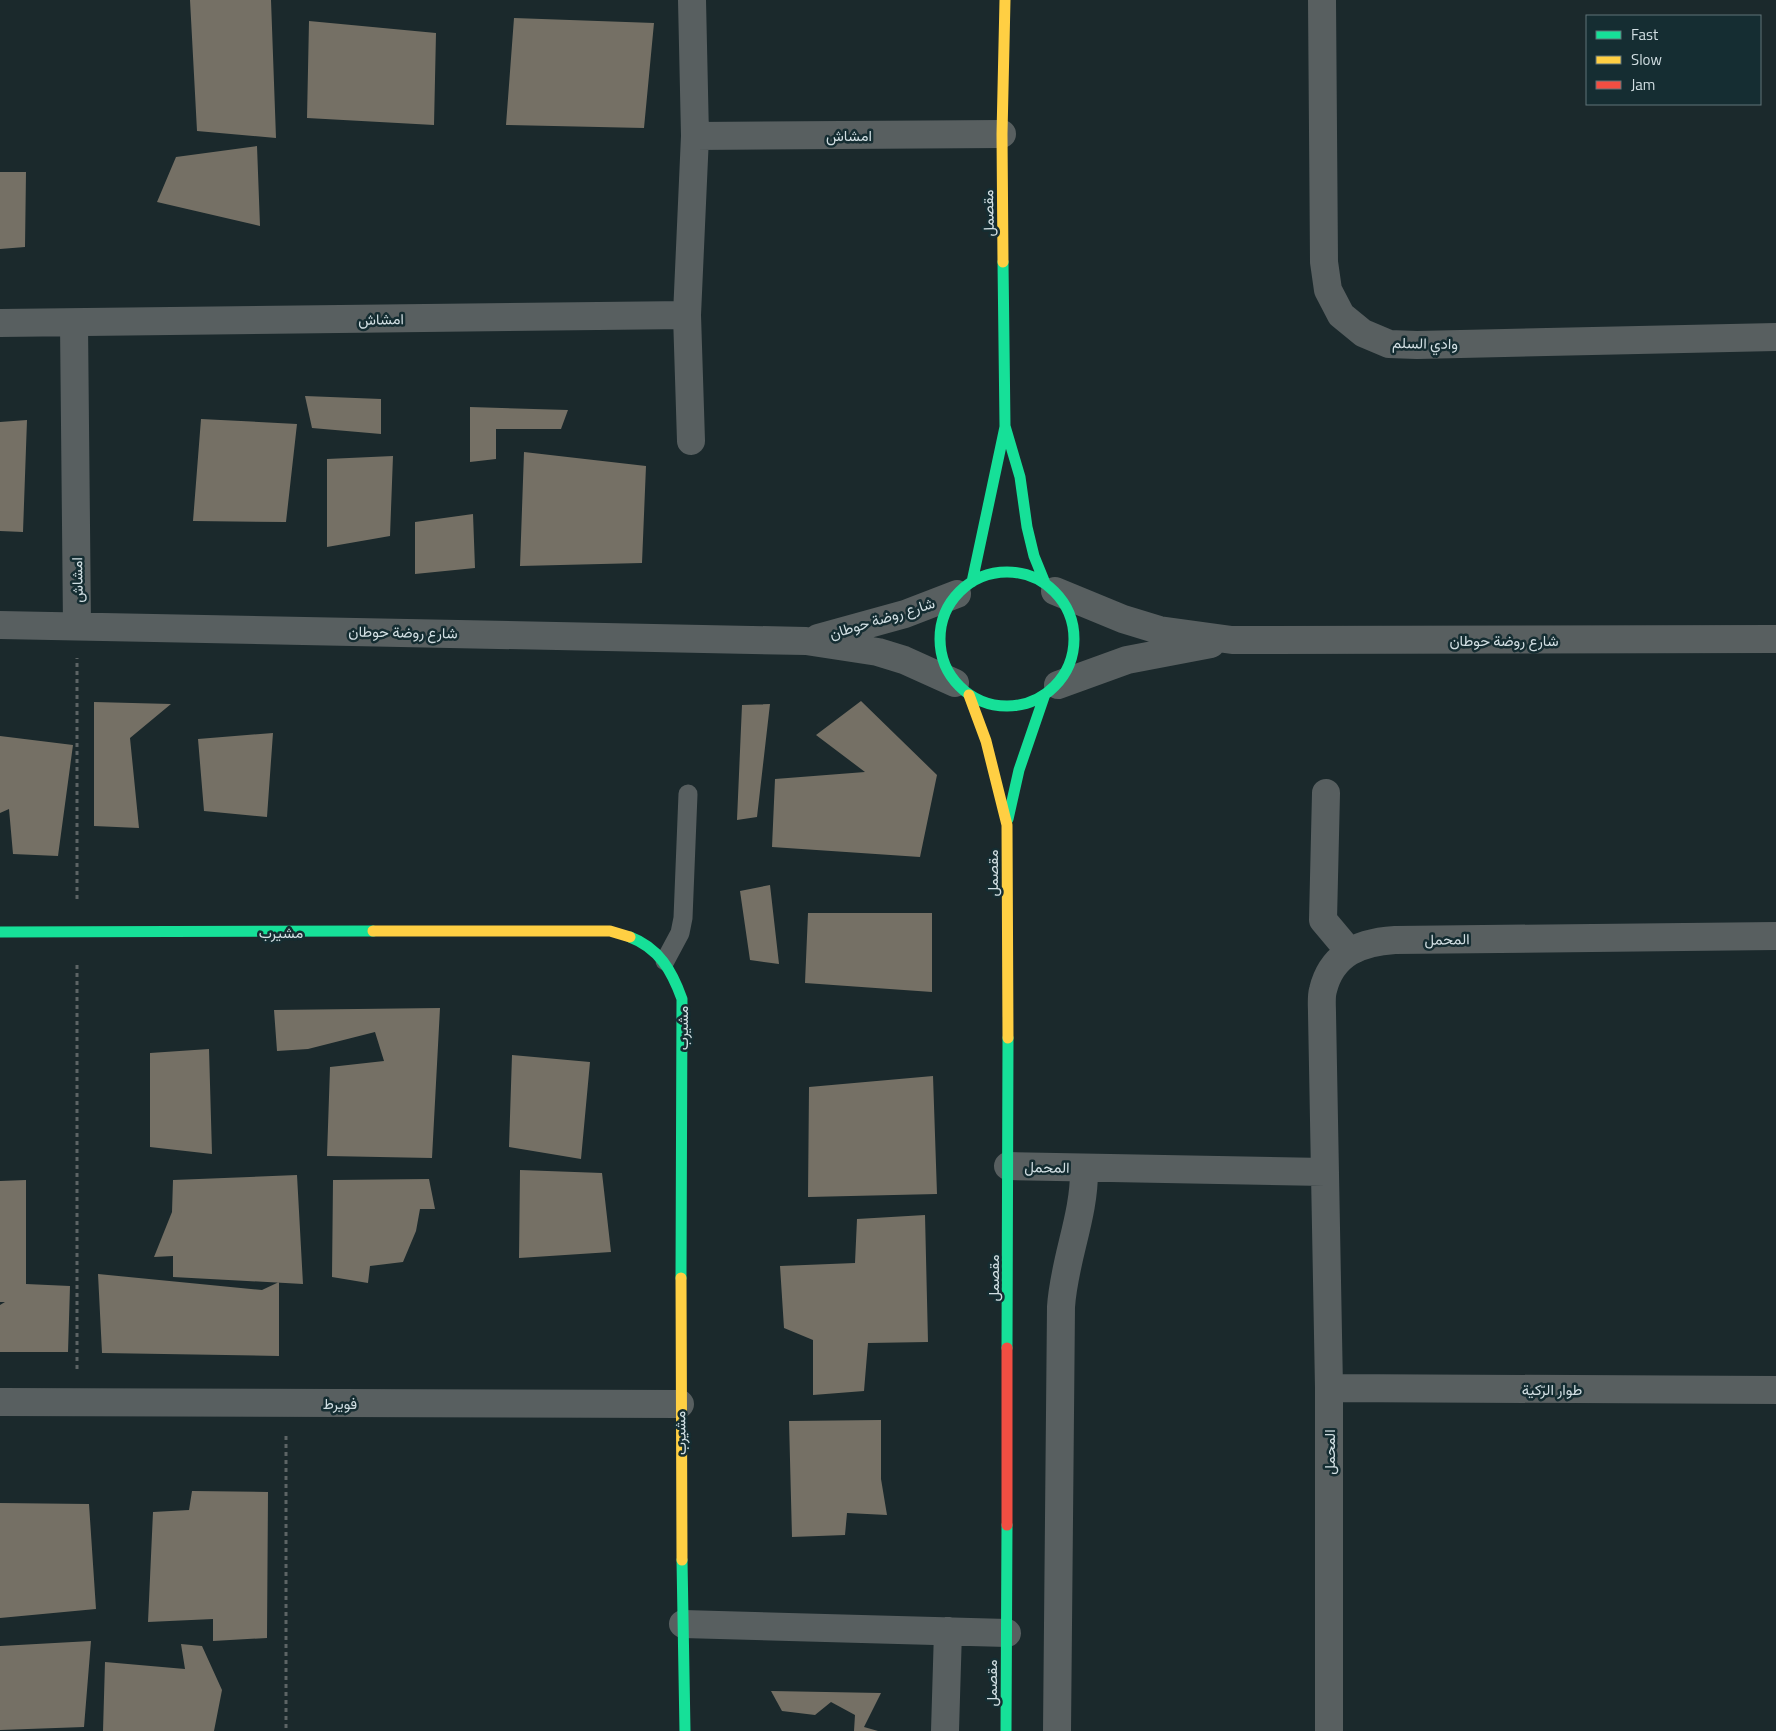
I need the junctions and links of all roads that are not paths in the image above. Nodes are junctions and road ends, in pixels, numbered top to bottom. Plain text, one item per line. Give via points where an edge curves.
1 (692, 0) edge
2 (1005, 0) edge
3 (1322, 0) edge
4 (1002, 134) junction
5 (696, 136) junction
6 (687, 315) junction
7 (0, 323) edge
8 (74, 324) junction
9 (1776, 337) edge
10 (1006, 426) junction
11 (691, 442) dead end
12 (1050, 587) junction
13 (965, 588) junction
14 (0, 625) edge
15 (77, 625) junction
16 (1776, 639) edge
17 (1232, 640) junction
18 (806, 641) junction
19 (962, 689) junction
20 (1051, 691) junction
21 (1326, 793) dead end
22 (688, 794) dead end
23 (1007, 825) junction
24 (0, 932) edge
25 (1776, 936) edge
26 (1349, 951) junction
27 (665, 961) junction
28 (1008, 1166) junction
29 (1084, 1168) junction
30 (1325, 1172) junction
31 (1329, 1388) junction
32 (1776, 1390) edge
33 (0, 1402) edge
34 (680, 1404) junction
35 (683, 1624) junction
36 (948, 1631) junction
37 (1007, 1633) junction
38 (685, 1731) edge
39 (945, 1731) edge
40 (1006, 1731) edge
41 (1056, 1731) edge
42 (1329, 1731) edge

1 - 5 street
2 - 4 street, مقصمل
3 - 9 street, وادي السلم via 1324,262 1328,290 1341,315 1362,333 1389,344 1417,345
4 - 5 street, امشاش
4 - 10 street, مقصمل
5 - 6 street
6 - 8 street, امشاش
6 - 11 street
7 - 8 street, امشاش
8 - 15 street, امشاش
10 - 12 street, مقصمل via 1020,477 1030,537
10 - 13 street, مقصمل
12 - 13 street via 1028,575 1009,572 990,574
12 - 17 street, شارع روضة حوطان via 1097,610 1150,627
12 - 20 street via 1067,607 1074,627 1075,647 1070,668
13 - 18 street, شارع روضة حوطان via 905,614
13 - 19 street via 946,610 940,628 945,666
14 - 15 street, شارع روضة حوطان
15 - 18 street, شارع روضة حوطان
16 - 17 street, شارع روضة حوطان
17 - 20 street, شارع روضة حوطان via 1127,660
18 - 19 street, شارع روضة حوطان via 878,652 904,660
19 - 20 street via 987,704 1006,707 1026,705
19 - 23 street, مقصمل via 986,741
20 - 23 street, مقصمل via 1019,770
21 - 26 street via 1323,920
22 - 27 lane via 683,918 680,933
23 - 28 street, مقصمل
24 - 27 street, مشيرب via 610,931 650,946
25 - 26 street, المحمل via 1395,940 1371,942
26 - 30 street, المحمل via 1333,968 1323,990
27 - 34 street, مشيرب via 676,979 682,999
28 - 29 street, المحمل
28 - 37 street, مقصمل
29 - 30 street, المحمل
29 - 41 street via 1082,1208 1063,1280 1061,1307
30 - 31 street, المحمل
31 - 32 street, طوار الرّكية
31 - 42 street, المحمل
33 - 34 street, فويرط
34 - 35 street, مشيرب
35 - 36 street
35 - 38 street, مشيرب
36 - 37 street
36 - 39 street
37 - 40 street, مقصمل

